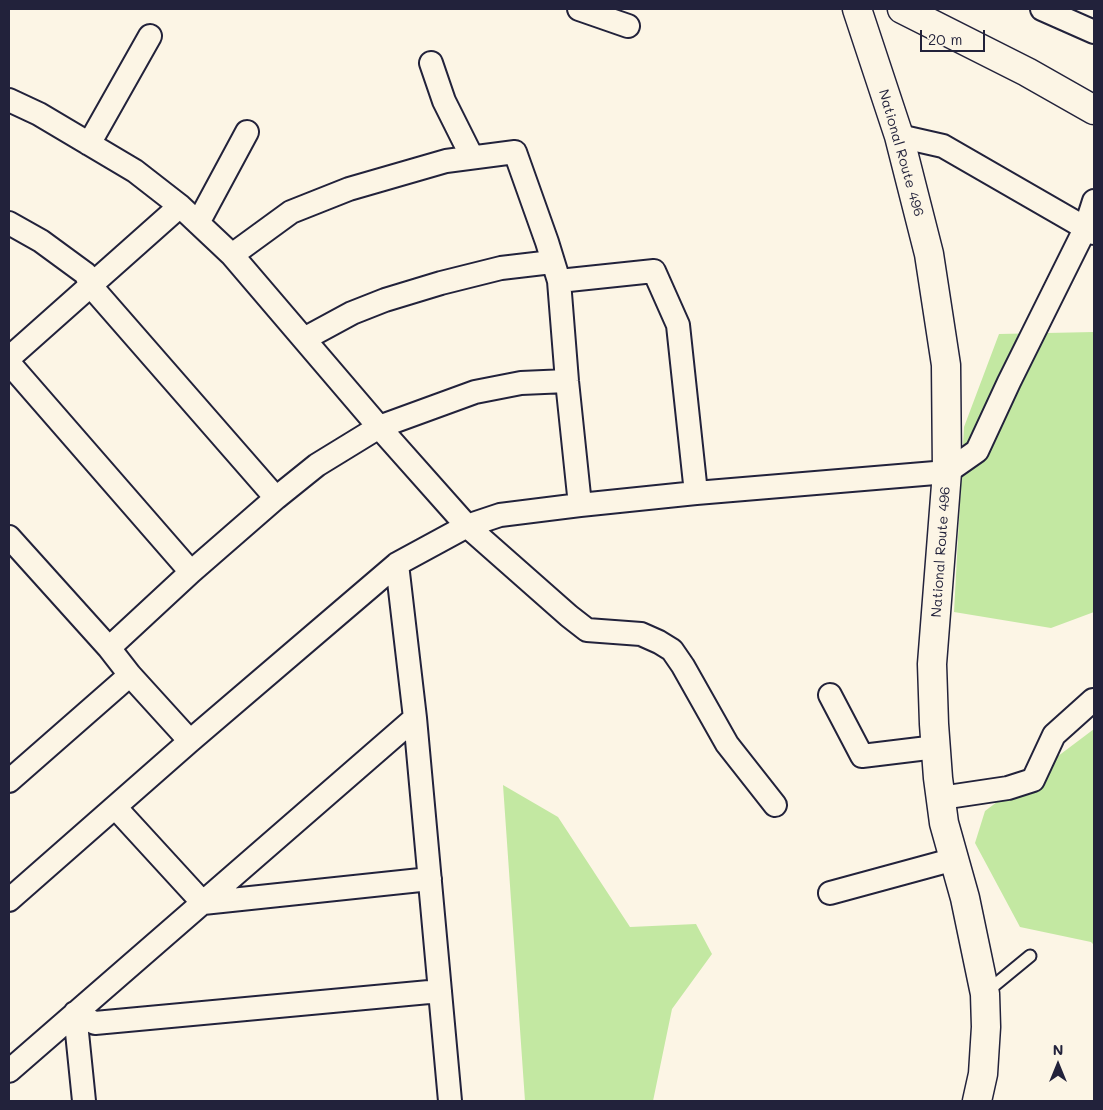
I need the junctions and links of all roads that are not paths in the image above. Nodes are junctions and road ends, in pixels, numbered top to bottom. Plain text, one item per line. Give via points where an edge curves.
1 (579, 9) edge
2 (857, 9) edge
3 (1042, 9) edge
4 (913, 14) edge
5 (628, 26) dead end
6 (1094, 32) edge
7 (150, 36) dead end
8 (430, 63) dead end
9 (9, 100) edge
10 (1094, 110) edge
11 (247, 132) dead end
12 (899, 136) junction
13 (89, 144) junction
14 (472, 157) junction
15 (1094, 201) edge
16 (180, 206) junction
17 (9, 223) edge
18 (198, 223) junction
19 (1090, 231) edge
20 (232, 255) junction
21 (556, 272) junction
22 (90, 285) junction
23 (304, 339) junction
24 (9, 358) edge
25 (9, 363) edge
26 (567, 381) junction
27 (379, 427) junction
28 (947, 472) junction
29 (696, 493) junction
30 (276, 498) junction
31 (580, 504) junction
32 (467, 526) junction
33 (9, 537) edge
34 (397, 564) junction
35 (191, 572) junction
36 (109, 648) junction
37 (130, 675) junction
38 (830, 695) dead end
39 (1093, 700) dead end
40 (415, 718) junction
41 (190, 741) junction
42 (936, 747) junction
43 (9, 781) edge
44 (941, 798) junction
45 (775, 805) dead end
46 (115, 806) junction
47 (955, 859) junction
48 (430, 879) junction
49 (830, 893) dead end
50 (9, 900) edge
51 (203, 902) junction
52 (1030, 956) dead end
53 (440, 991) junction
54 (985, 994) junction
55 (75, 1012) junction
56 (9, 1071) edge
57 (84, 1101) edge
58 (450, 1101) edge
59 (977, 1101) edge

1 - 5 street
2 - 12 highway, National Route 496
3 - 6 street
4 - 10 highway
7 - 13 street
8 - 14 street via 444,101
9 - 13 street
11 - 18 street
12 - 19 street via 943,146
12 - 28 highway, National Route 496 via 928,254 946,365
13 - 16 street via 135,171
14 - 20 street via 446,161 348,189 291,212
14 - 21 street via 515,152
15 - 19 street
16 - 18 street
16 - 22 street
17 - 22 street via 41,241 86,274
18 - 20 street
19 - 28 street via 1009,382 977,451
20 - 23 street
21 - 23 street via 501,268 441,283 352,313
21 - 26 street
21 - 29 street via 654,271 678,325
22 - 24 street
22 - 30 street
23 - 27 street
25 - 35 street
26 - 27 street via 521,383 475,392
26 - 31 street
27 - 30 street via 317,466
27 - 32 street
28 - 29 street
28 - 42 highway, National Route 496 via 932,664
29 - 31 street
30 - 35 street
31 - 32 street via 500,515
32 - 34 street
32 - 45 street via 587,630 641,634 672,650 727,744
33 - 36 street
34 - 40 street
34 - 41 street
35 - 36 street
36 - 37 street
37 - 41 street
37 - 43 street
38 - 42 street via 862,756
39 - 44 street via 1054,735 1033,780 1008,788
40 - 48 street
40 - 51 street
41 - 46 street
42 - 44 highway, National Route 496
44 - 47 highway, National Route 496 via 944,823
46 - 50 street
46 - 51 street
47 - 49 street
47 - 54 highway, National Route 496
48 - 51 street
48 - 53 street
51 - 55 street
52 - 54 lane
53 - 55 street via 95,1023
53 - 58 street
54 - 59 highway, National Route 496 via 983,1074
55 - 56 street
55 - 57 street

